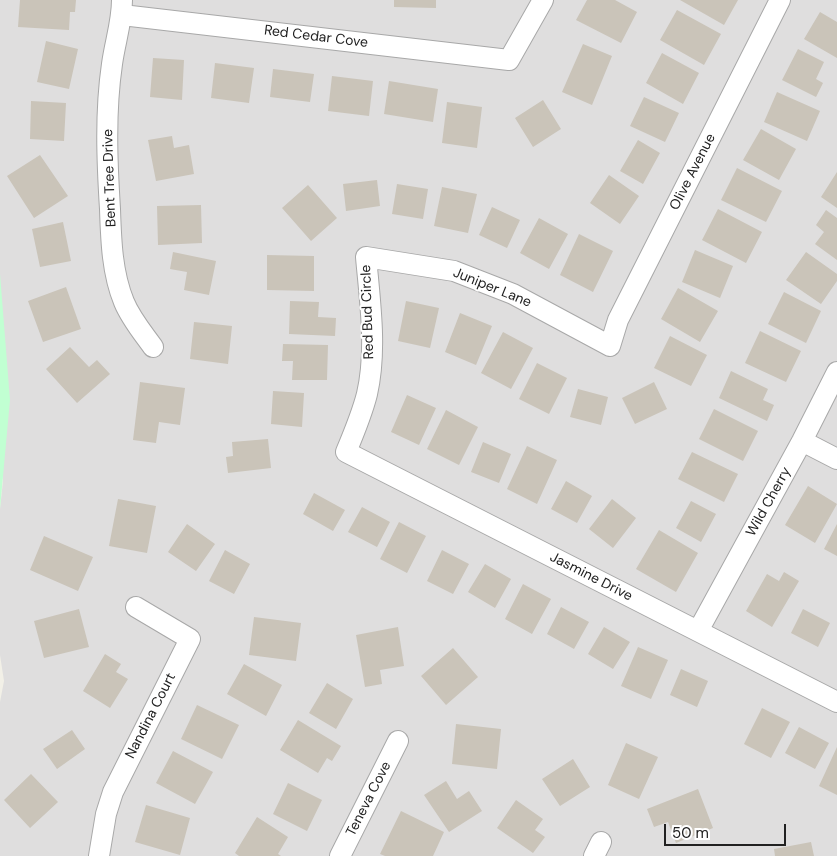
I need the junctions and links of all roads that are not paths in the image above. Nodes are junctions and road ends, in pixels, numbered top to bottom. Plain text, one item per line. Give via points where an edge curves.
1 (543, 0) edge
2 (780, 0) edge
3 (122, 7) edge
4 (366, 257) joint
5 (610, 346) joint
6 (153, 347) dead end
7 (837, 372) edge
8 (802, 441) junction
9 (346, 452) joint
10 (837, 459) edge
11 (136, 607) dead end
12 (698, 631) junction
13 (837, 702) edge
14 (398, 742) dead end
15 (99, 856) edge
16 (340, 856) edge

1 - 3 street, Red Cedar Cove via 510,60
2 - 5 street, Olive Avenue via 618,320
3 - 6 street, Bent Tree Drive via 112,64 106,153 112,245 116,278 124,302
4 - 5 street, Juniper Lane via 454,271 513,294
4 - 9 street, Red Bud Circle via 372,356 362,413
7 - 8 street, Wild Cherry
8 - 10 street
8 - 12 street, Wild Cherry
9 - 12 street, Jasmine Drive
11 - 15 street, Nandina Court via 190,638 113,792
12 - 13 street, Jasmine Drive
14 - 16 street, Teneva Cove

